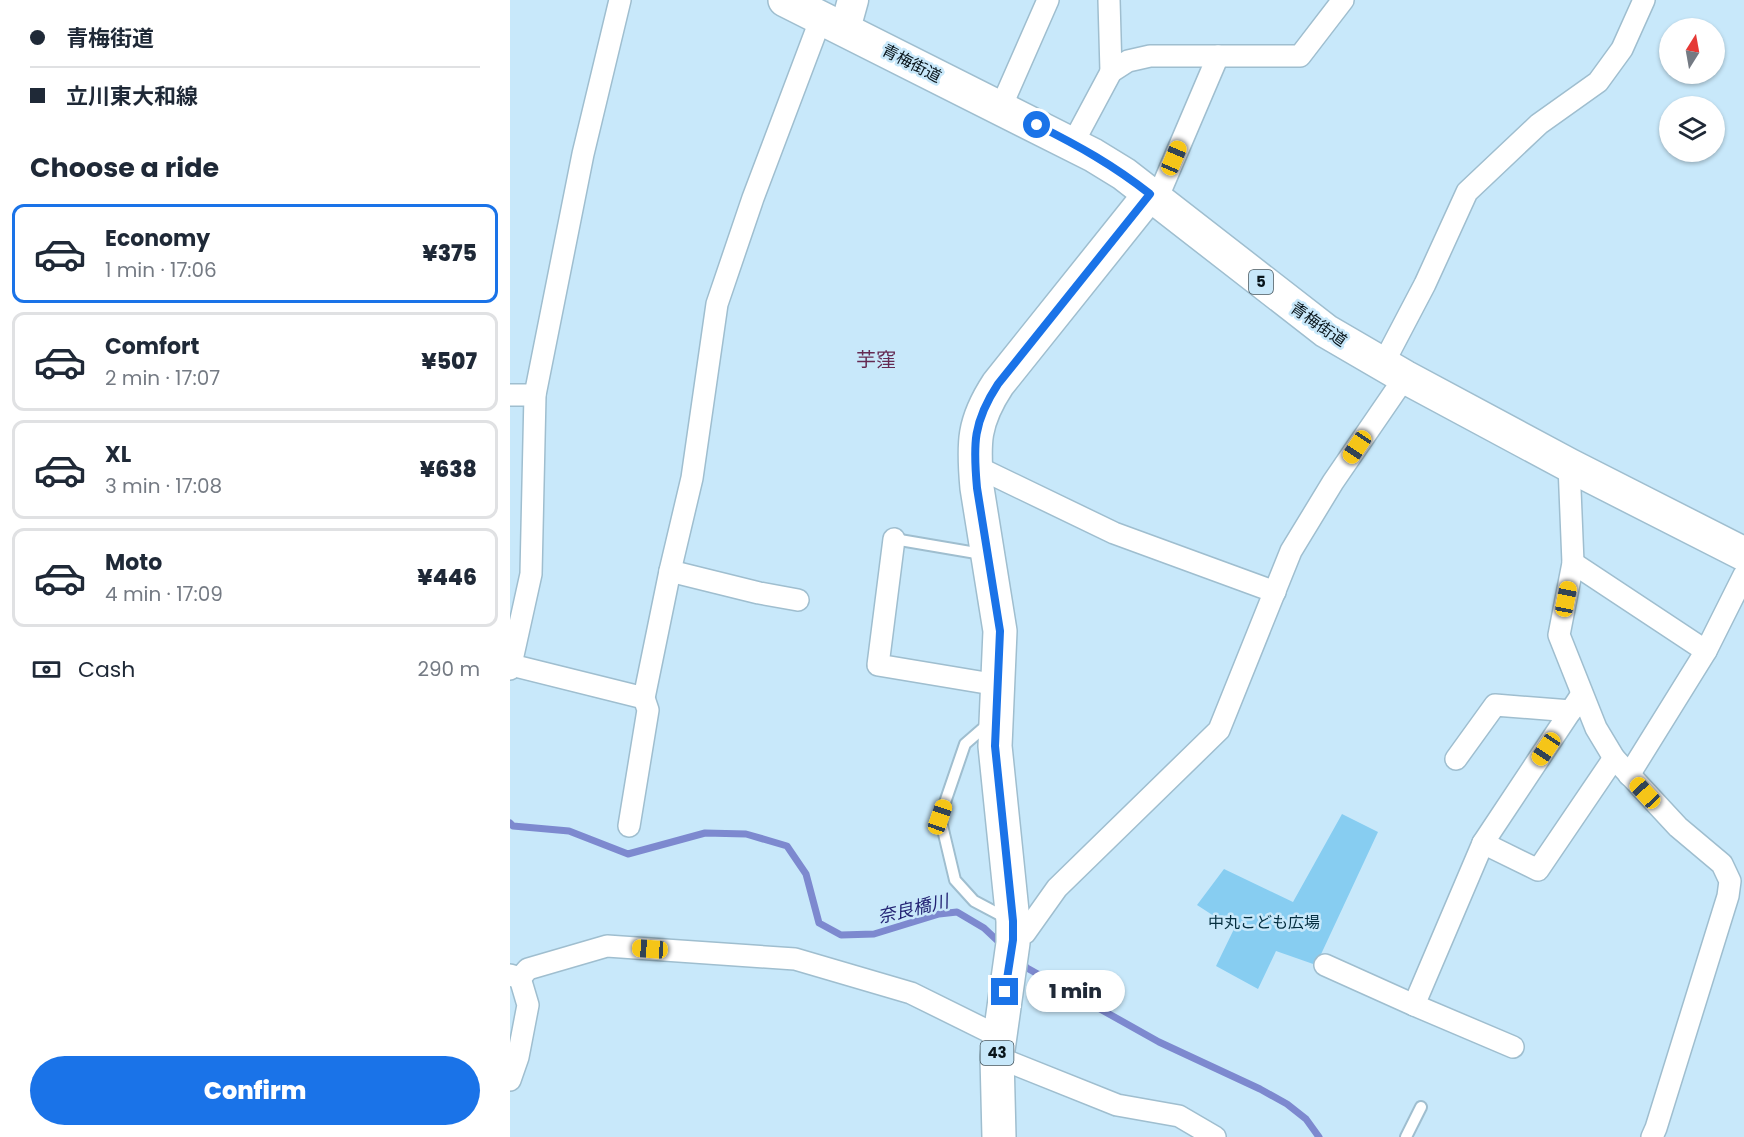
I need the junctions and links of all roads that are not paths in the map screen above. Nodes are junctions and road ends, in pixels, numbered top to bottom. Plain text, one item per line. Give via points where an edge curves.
1 (620, 0) edge
2 (785, 0) edge
3 (1048, 0) edge
4 (1108, 0) edge
5 (1342, 0) edge
6 (1644, 0) edge
7 (840, 16) edge
8 (1218, 56) junction
9 (1111, 72) junction
10 (1001, 107) junction
11 (1073, 143) junction
12 (1154, 196) junction
13 (1394, 370) junction
14 (510, 395) edge
15 (536, 395) junction
16 (1569, 465) junction
17 (975, 466) junction
18 (894, 539) joint
19 (1744, 554) edge
20 (989, 555) junction
21 (1573, 563) junction
22 (670, 571) junction
23 (1744, 576) edge
24 (1275, 592) junction
25 (798, 600) dead end
26 (1706, 651) junction
27 (511, 667) edge
28 (998, 685) junction
29 (644, 698) junction
30 (1577, 703) junction
31 (996, 718) junction
32 (1614, 758) junction
33 (1456, 759) dead end
34 (1629, 776) junction
35 (628, 826) dead end
36 (1483, 843) junction
37 (1737, 882) edge
38 (1011, 943) junction
39 (1325, 965) dead end
40 (515, 977) edge
41 (1414, 1005) junction
42 (998, 1047) junction
43 (1513, 1047) dead end
44 (510, 1080) edge
45 (1420, 1107) dead end
46 (1654, 1133) edge
47 (999, 1137) edge
48 (1215, 1137) edge
49 (1406, 1137) edge

1 - 15 street via 582,154
2 - 7 main road, 青梅街道 / 5
3 - 10 street
4 - 9 street
5 - 8 street via 1300,56
6 - 13 street via 1622,50 1598,82 1539,124 1467,192 1425,284
7 - 10 main road, 青梅街道 / 5
7 - 22 street via 753,198 717,304 692,478
8 - 9 street via 1150,56 1128,61
8 - 12 street
9 - 11 street
10 - 11 main road, 青梅街道 / 5
11 - 12 main road, 青梅街道 / 5
12 - 13 main road, 青梅街道 / 5 via 1313,322
12 - 17 main road, 43 via 992,393 975,433
13 - 16 main road, 青梅街道 / 5
13 - 24 street via 1291,551
14 - 15 street
15 - 27 street via 531,574
16 - 19 main road, 青梅街道 / 5
16 - 21 street
17 - 20 main road, 43
17 - 24 street via 1114,533
18 - 20 lane
18 - 28 street via 878,665
20 - 28 main road, 43 via 1000,631
21 - 26 street
21 - 30 street via 1559,635
22 - 25 street
22 - 29 street
23 - 26 street
24 - 38 street via 1219,730 1057,888 1025,933
26 - 34 street
27 - 29 street
28 - 31 main road, 43
29 - 35 street via 648,710
30 - 32 street
30 - 33 street via 1495,705
30 - 36 street
31 - 38 main road, 43
31 - 38 lane via 965,744 940,817 955,880
32 - 34 street
32 - 36 street via 1538,870
34 - 37 street
36 - 41 street
37 - 46 street via 1728,896
38 - 42 main road, 43
39 - 41 street
40 - 42 street via 528,969 607,946 795,959 911,993
40 - 44 street via 528,1005
41 - 43 street
42 - 47 main road, 43
42 - 48 street via 1117,1105 1179,1116
45 - 49 lane

